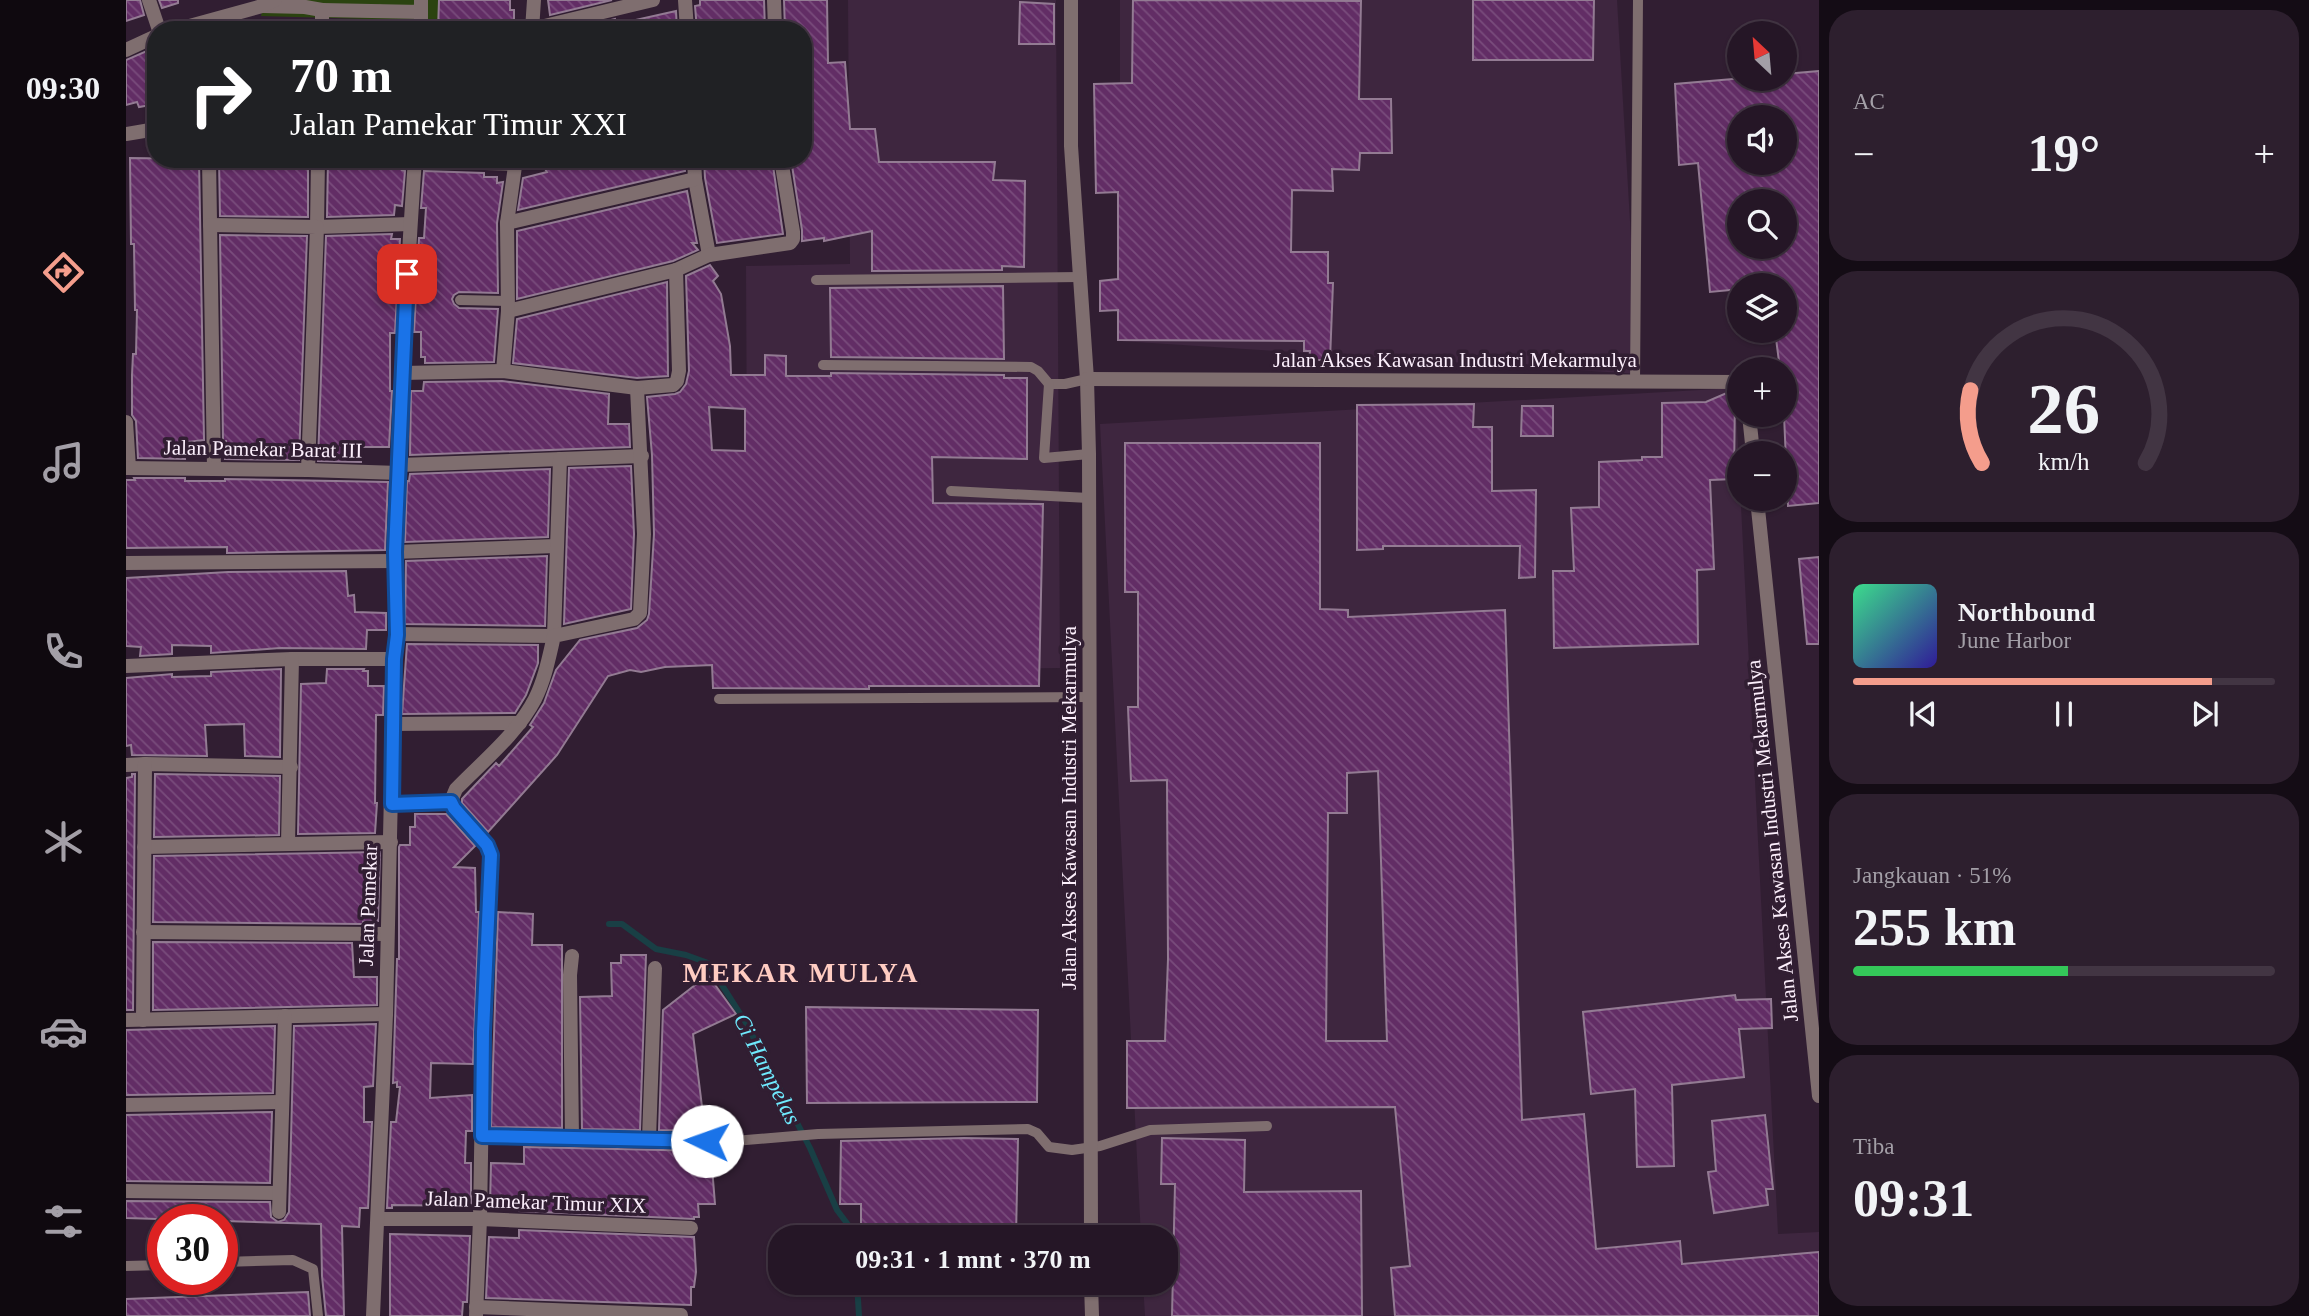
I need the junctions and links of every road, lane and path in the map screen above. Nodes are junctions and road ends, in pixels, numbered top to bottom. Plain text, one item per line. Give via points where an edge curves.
1 (149, 0) edge
2 (534, 0) edge
3 (653, 0) edge
4 (685, 0) edge
5 (774, 0) edge
6 (1071, 0) edge
7 (1638, 0) edge
8 (268, 3) edge
9 (421, 6) edge
10 (322, 10) junction
11 (156, 21) edge
12 (206, 21) edge
13 (322, 21) edge
14 (533, 21) edge
15 (565, 21) edge
16 (686, 21) edge
17 (775, 21) edge
18 (147, 40) edge
19 (126, 50) edge
20 (147, 130) edge
21 (126, 134) edge
22 (209, 168) edge
23 (318, 168) edge
24 (414, 168) edge
25 (515, 168) edge
26 (694, 168) edge
27 (782, 168) edge
28 (695, 179) junction
29 (507, 223) junction
30 (210, 225) junction
31 (410, 225) junction
32 (317, 227) junction
33 (709, 255) junction
34 (676, 270) junction
35 (1080, 277) junction
36 (816, 281) dead end
37 (460, 300) dead end
38 (508, 306) junction
39 (823, 365) dead end
40 (503, 371) junction
41 (402, 373) junction
42 (1087, 379) junction
43 (1727, 382) edge
44 (1635, 383) junction
45 (1049, 384) junction
46 (637, 388) junction
47 (126, 422) edge
48 (1089, 454) junction
49 (642, 456) junction
50 (560, 459) junction
51 (128, 468) edge
52 (214, 469) junction
53 (399, 469) junction
54 (308, 470) junction
55 (951, 491) dead end
56 (1089, 498) junction
57 (1758, 511) edge
58 (556, 546) junction
59 (395, 556) junction
60 (126, 563) edge
61 (397, 635) junction
62 (554, 636) junction
63 (394, 659) junction
64 (292, 660) junction
65 (126, 666) edge
66 (1090, 697) junction
67 (719, 699) dead end
68 (393, 723) junction
69 (520, 723) junction
70 (145, 764) junction
71 (126, 765) edge
72 (291, 767) junction
73 (451, 802) junction
74 (392, 804) junction
75 (391, 842) junction
76 (288, 843) junction
77 (144, 847) junction
78 (143, 932) junction
79 (386, 934) junction
80 (572, 956) dead end
81 (655, 968) dead end
82 (386, 1014) junction
83 (285, 1016) junction
84 (126, 1020) edge
85 (143, 1020) junction
86 (1819, 1096) edge
87 (282, 1102) junction
88 (126, 1105) edge
89 (1267, 1126) dead end
90 (482, 1136) junction
91 (572, 1138) junction
92 (649, 1139) junction
93 (707, 1141) dead end
94 (734, 1141) dead end
95 (1091, 1147) junction
96 (126, 1191) edge
97 (279, 1193) junction
98 (279, 1212) dead end
99 (379, 1219) junction
100 (480, 1219) junction
101 (1091, 1225) edge
102 (691, 1228) dead end
103 (238, 1262) edge
104 (147, 1265) edge
105 (126, 1266) edge
106 (1091, 1295) edge
107 (476, 1311) edge
108 (681, 1315) edge
109 (318, 1316) edge
110 (373, 1316) edge
111 (1092, 1316) edge

1 - 11 street
2 - 14 street
3 - 15 street
4 - 16 street
5 - 17 street
6 - 35 street, Jalan Akses Kawasan Industri Mekarmulya via 1071,146
7 - 44 lane
8 - 10 street
8 - 12 street
9 - 10 street
10 - 13 street
18 - 19 street
20 - 21 street
22 - 30 street
23 - 32 street
24 - 31 street, Jalan Pamekar
25 - 29 street
26 - 28 street
27 - 33 street via 793,232 790,243
28 - 29 street
28 - 33 street
29 - 38 street
30 - 32 street
30 - 52 street
31 - 32 street
31 - 41 street, Jalan Pamekar
32 - 54 street
33 - 34 street
34 - 38 street
34 - 46 street via 677,381 664,387
35 - 36 lane
35 - 42 street, Jalan Akses Kawasan Industri Mekarmulya
37 - 38 lane
38 - 40 street
39 - 45 lane via 1031,367
40 - 41 street
40 - 46 street
41 - 53 street, Jalan Pamekar
42 - 44 street, Jalan Akses Kawasan Industri Mekarmulya
42 - 45 lane
42 - 48 street, Jalan Akses Kawasan Industri Mekarmulya
43 - 44 street, Jalan Akses Kawasan Industri Mekarmulya
45 - 48 lane via 1044,458
46 - 49 street
47 - 51 street
48 - 56 street, Jalan Akses Kawasan Industri Mekarmulya
49 - 50 street, Jalan Pamekar Barat III
49 - 62 street via 640,613 634,619
50 - 53 street, Jalan Pamekar Barat III
50 - 58 street
51 - 52 street, Jalan Pamekar Barat III
52 - 54 street, Jalan Pamekar Barat III
53 - 54 street, Jalan Pamekar Barat III
53 - 59 street, Jalan Pamekar
55 - 56 lane
56 - 66 street, Jalan Akses Kawasan Industri Mekarmulya
57 - 86 street, Jalan Akses Kawasan Industri Mekarmulya
58 - 59 street
58 - 62 street
59 - 60 street
59 - 61 street, Jalan Pamekar
61 - 62 street
61 - 63 street, Jalan Pamekar
62 - 69 street via 543,679
63 - 64 street
63 - 68 street, Jalan Pamekar
64 - 65 street
64 - 72 street
66 - 67 lane
66 - 95 street, Jalan Akses Kawasan Industri Mekarmulya
68 - 69 street
68 - 74 street, Jalan Pamekar
69 - 73 street via 456,789
70 - 71 street
70 - 72 street
70 - 77 street
72 - 76 street
73 - 74 street
73 - 90 street via 491,855
74 - 75 street, Jalan Pamekar
75 - 76 street
75 - 79 street, Jalan Pamekar
76 - 77 street
77 - 78 street
78 - 79 street
78 - 85 street
79 - 82 street, Jalan Pamekar
80 - 91 street
81 - 92 street
82 - 83 street
82 - 99 street, Jalan Pamekar
83 - 85 street
83 - 87 street
84 - 85 street
87 - 88 street
87 - 97 street
89 - 95 lane via 1150,1130
90 - 91 street
90 - 100 street
91 - 92 street
92 - 93 street
94 - 95 lane via 818,1134 1028,1129 1049,1147
95 - 101 street, Jalan Akses Kawasan Industri Mekarmulya
96 - 97 street
97 - 98 street
99 - 100 street, Jalan Pamekar Timur XIX
99 - 110 street, Jalan Pamekar
100 - 102 street, Jalan Pamekar Timur XIX
100 - 107 street
103 - 109 lane via 293,1260 313,1269
104 - 105 lane
106 - 111 street
107 - 108 street

